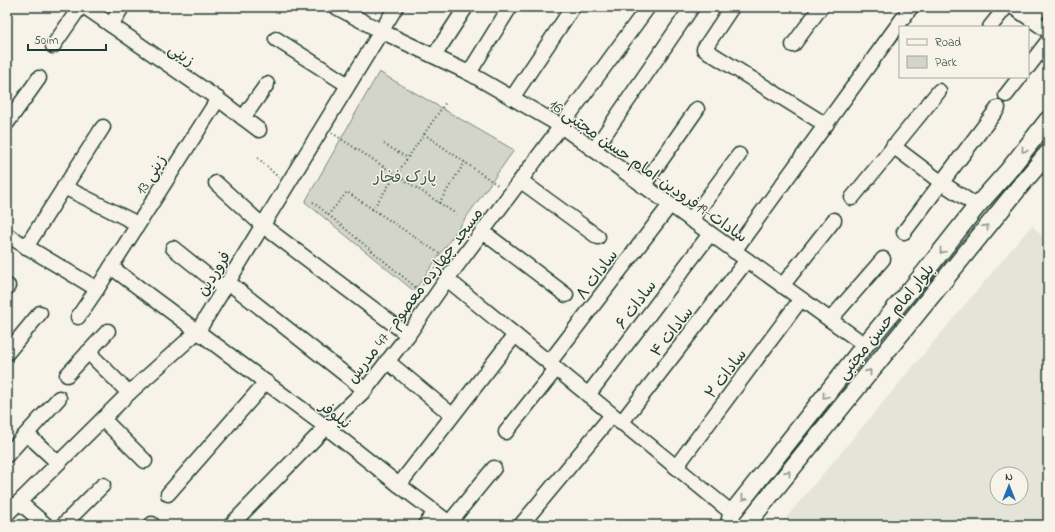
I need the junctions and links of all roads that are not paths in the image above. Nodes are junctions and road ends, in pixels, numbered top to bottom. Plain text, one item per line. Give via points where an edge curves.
1 (80, 7) edge
2 (85, 7) edge
3 (122, 7) edge
4 (336, 7) edge
5 (396, 7) edge
6 (466, 7) edge
7 (510, 7) edge
8 (573, 7) edge
9 (648, 7) edge
10 (692, 7) edge
11 (732, 7) edge
12 (821, 7) edge
13 (911, 7) edge
14 (1006, 7) edge
15 (1012, 7) edge
16 (1041, 7) edge
17 (1032, 20) junction
18 (111, 25) junction
19 (991, 26) edge
20 (381, 31) junction
21 (1048, 31) edge
22 (276, 39) dead end
23 (1048, 42) edge
24 (793, 45) dead end
25 (53, 46) dead end
26 (434, 56) junction
27 (1029, 66) edge
28 (469, 73) junction
29 (39, 78) dead end
30 (1019, 78) edge
31 (267, 84) dead end
32 (348, 85) junction
33 (939, 91) dead end
34 (1006, 95) dead end
35 (512, 98) junction
36 (218, 99) junction
37 (998, 108) dead end
38 (697, 109) dead end
39 (243, 118) junction
40 (1048, 120) edge
41 (7, 123) edge
42 (826, 125) junction
43 (562, 126) junction
44 (103, 127) dead end
45 (259, 130) dead end
46 (893, 146) junction
47 (594, 150) junction
48 (1048, 153) edge
49 (739, 154) dead end
50 (520, 181) junction
51 (216, 183) dead end
52 (942, 183) junction
53 (643, 186) junction
54 (64, 187) junction
55 (852, 198) dead end
56 (670, 205) junction
57 (977, 206) junction
58 (691, 220) junction
59 (834, 220) dead end
60 (138, 224) junction
61 (262, 226) junction
62 (483, 232) junction
63 (904, 232) dead end
64 (710, 234) junction
65 (7, 235) edge
66 (598, 237) dead end
67 (26, 247) junction
68 (173, 248) dead end
69 (734, 251) junction
70 (883, 259) dead end
71 (747, 260) junction
72 (111, 267) junction
73 (447, 279) junction
74 (226, 286) junction
75 (782, 286) junction
76 (97, 289) junction
77 (566, 295) dead end
78 (801, 299) junction
79 (40, 313) dead end
80 (78, 318) dead end
81 (830, 320) junction
82 (108, 331) dead end
83 (198, 331) junction
84 (408, 335) junction
85 (515, 335) junction
86 (865, 345) junction
87 (88, 352) junction
88 (7, 353) edge
89 (387, 361) junction
90 (553, 366) junction
91 (67, 374) dead end
92 (266, 382) junction
93 (365, 390) junction
94 (129, 393) junction
95 (588, 395) junction
96 (59, 398) dead end
97 (452, 415) junction
98 (103, 419) junction
99 (617, 419) junction
100 (326, 427) junction
101 (506, 432) dead end
102 (26, 434) junction
103 (7, 456) edge
104 (145, 461) dead end
105 (58, 463) junction
106 (676, 467) junction
107 (494, 468) dead end
108 (103, 485) dead end
109 (399, 485) junction
110 (168, 494) dead end
111 (19, 502) junction
112 (436, 513) junction
113 (7, 514) edge
114 (730, 519) edge
115 (450, 524) edge
116 (46, 525) edge
117 (63, 525) edge
118 (231, 525) edge
119 (425, 525) edge
120 (521, 525) edge
121 (746, 525) edge

1 - 25 street
2 - 18 street, زینی
3 - 18 street
4 - 20 street, سادات-19فرودین-امام حسن مجتبی 16
5 - 20 street, فروردین
6 - 26 street
7 - 28 street
8 - 35 street
9 - 43 street, مسجد چهارده معصوم- 47 مدرس
10 - 47 street
11 - 42 street via 704,50
12 - 24 street
13 - 42 street
14 - 19 street
15 - 17 street
16 - 17 street
17 - 21 street
18 - 36 street, زینی
20 - 26 street, سادات-19فرودین-امام حسن مجتبی 16
20 - 32 street, فروردین
22 - 32 street
23 - 27 street
26 - 28 street, سادات-19فرودین-امام حسن مجتبی 16
28 - 35 street, سادات-19فرودین-امام حسن مجتبی 16
29 - 41 street
30 - 34 street
31 - 39 street
32 - 61 street, فروردین
33 - 46 street
35 - 43 street, سادات-19فرودین-امام حسن مجتبی 16
36 - 39 street, زینی
36 - 60 street, زینی 13
37 - 52 street
38 - 53 street
39 - 45 street, زینی
40 -> 57 main road, بلوار امام حسن مجتبی
42 - 69 street
43 - 47 street, سادات-19فرودین-امام حسن مجتبی 16
43 - 50 street, مسجد چهارده معصوم- 47 مدرس
44 - 54 street
46 - 52 street
46 - 55 street
47 - 53 street, سادات-19فرودین-امام حسن مجتبی 16
121 -> 48 main road, بلوار امام حسن مجتبی
49 - 58 street
50 - 62 street, مسجد چهارده معصوم- 47 مدرس
50 - 66 street
51 - 61 street
52 - 57 street
52 - 63 street
53 - 56 street, سادات-19فرودین-امام حسن مجتبی 16
54 - 60 street
54 - 67 street
56 - 58 street, سادات-19فرودین-امام حسن مجتبی 16
56 - 90 street, سادات ۸
57 -> 86 main road, بلوار امام حسن مجتبی
58 - 64 street, سادات-19فرودین-امام حسن مجتبی 16
59 - 75 street
60 - 72 street, زینی 13
61 - 74 street, فروردین
61 - 84 street
62 - 73 street, مسجد چهارده معصوم- 47 مدرس
62 - 77 street
64 - 69 street, سادات-19فرودین-امام حسن مجتبی 16
64 - 95 street, سادات ۶
65 - 67 street
67 - 76 street
68 - 74 street
69 - 71 street, سادات-19فرودین-امام حسن مجتبی 16
70 - 81 street
71 - 75 street, سادات-19فرودین-امام حسن مجتبی 16
71 - 99 street, سادات ۴
72 - 76 street, زینی 13
72 - 83 street, نیلوفر
73 - 84 street, مسجد چهارده معصوم- 47 مدرس
73 - 85 street
74 - 83 street, فروردین
74 - 93 street
75 - 78 street, سادات-19فرودین-امام حسن مجتبی 16
76 - 80 street, زینی 13
78 - 81 street, سادات-19فرودین-امام حسن مجتبی 16
78 - 106 street, سادات ۲
79 - 88 street
81 - 86 street, سادات-19فرودین-امام حسن مجتبی 16
82 - 87 street
83 - 92 street, نیلوفر
83 - 94 street, فروردین
84 - 89 street, مسجد چهارده معصوم- 47 مدرس
85 - 90 street
85 - 97 street
86 -> 114 main road, بلوار امام حسن مجتبی
87 - 91 street
87 - 94 street
89 - 93 street, مسجد چهارده معصوم- 47 مدرس
89 - 97 street
90 - 95 street
90 - 101 street, سادات ۸
92 - 100 street, نیلوفر
92 - 110 street
93 - 100 street, مسجد چهارده معصوم- 47 مدرس
94 - 98 street, فروردین
95 - 99 street
96 - 102 street
97 - 109 street
98 - 104 street
98 - 105 street, فروردین
99 - 106 street
99 - 120 street, سادات ۴
100 - 109 street, نیلوفر
100 - 118 street, مسجد چهارده معصوم- 47 مدرس
102 - 103 street
102 - 105 street
105 - 111 street, فروردین
106 - 114 street
107 - 115 street
108 - 117 street
109 - 112 street, نیلوفر
111 - 113 street, فروردین
111 - 116 street
112 - 115 street, نیلوفر
112 - 119 street

